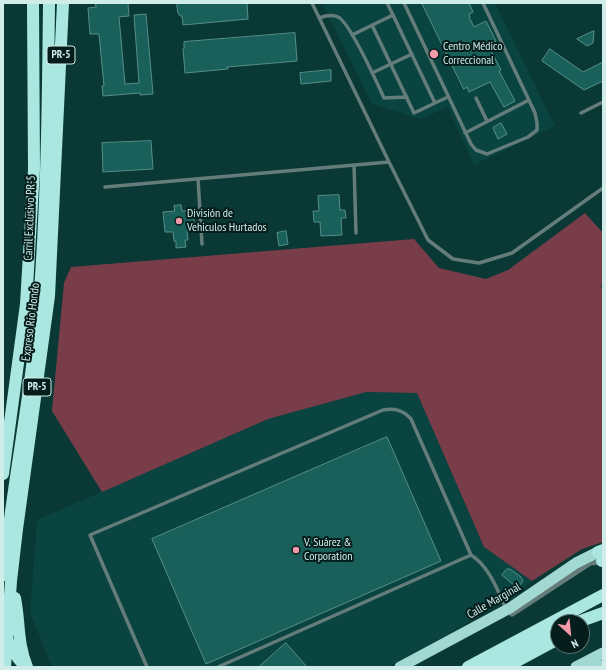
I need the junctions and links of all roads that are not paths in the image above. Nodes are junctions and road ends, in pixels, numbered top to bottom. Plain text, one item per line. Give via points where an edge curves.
1 (26, 3) edge
2 (33, 3) edge
3 (49, 3) edge
4 (63, 3) edge
5 (312, 3) edge
6 (388, 3) edge
7 (404, 3) edge
8 (483, 3) edge
9 (393, 15) junction
10 (319, 18) junction
11 (33, 25) junction
12 (372, 25) junction
13 (352, 35) junction
14 (412, 54) junction
15 (391, 64) junction
16 (372, 73) junction
17 (407, 97) junction
18 (448, 97) junction
19 (476, 98) dead end
20 (529, 100) junction
21 (603, 102) edge
22 (435, 103) junction
23 (581, 113) dead end
24 (487, 121) junction
25 (465, 133) junction
26 (388, 162) junction
27 (354, 165) junction
28 (198, 179) junction
29 (105, 187) dead end
30 (603, 188) edge
31 (356, 233) dead end
32 (202, 244) dead end
33 (3, 474) edge
34 (471, 555) junction
35 (602, 557) edge
36 (7, 578) edge
37 (603, 596) edge
38 (506, 610) junction
39 (578, 614) edge
40 (603, 614) edge
41 (590, 618) edge
42 (590, 621) edge
43 (3, 628) edge
44 (550, 636) edge
45 (550, 637) edge
46 (603, 653) edge
47 (603, 666) edge
48 (5, 667) edge
49 (26, 667) edge
50 (147, 667) edge
51 (218, 667) edge
52 (400, 667) edge
53 (409, 667) edge
54 (468, 667) edge
55 (487, 667) edge
56 (506, 667) edge
57 (576, 667) edge
58 (589, 667) edge

1 - 11 highway
2 - 11 highway, Expreso Río Hondo / PR-5
3 - 36 highway, Carril Exclusivo PR-5 via 40,291 18,460
4 - 36 highway, Expreso Río Hondo / PR-5 via 49,296 17,529
5 - 10 lane
6 - 9 lane
7 - 18 lane
8 - 20 lane
9 - 12 lane
9 - 14 lane
10 - 13 lane via 331,15 337,17
10 - 26 lane
11 - 33 highway, Expreso Río Hondo / PR-5 via 34,169 26,304
12 - 13 lane
12 - 15 lane
13 - 16 lane
14 - 15 lane
14 - 22 lane
15 - 16 lane
15 - 17 lane
16 - 17 lane via 384,98
17 - 22 lane via 414,113
18 - 22 lane
18 - 25 lane
19 - 24 lane
20 - 24 lane
20 - 25 lane via 535,113 537,130 528,137 487,154 476,150
21 - 23 lane
24 - 25 lane
26 - 27 lane
26 - 30 lane via 428,240 453,259 479,263 512,253
27 - 28 lane
27 - 31 lane
28 - 29 lane
28 - 32 lane
34 - 38 lane via 487,571
34 - 50 lane via 411,419 393,408 383,410 90,535
34 - 51 lane
35 - 38 highway, Calle Marginal via 576,563
35 - 53 street, Calle Marginal via 590,562 508,615
36 - 48 highway, Expreso Río Hondo / PR-5
36 - 49 highway via 17,609 19,643
37 - 39 highway
37 - 54 highway
38 - 52 highway, Calle Marginal
40 - 41 highway
40 - 42 highway
43 - 49 highway, bridge via 10,646
44 - 55 highway
45 - 56 highway
46 - 57 highway
47 - 58 highway
57 - 58 highway

